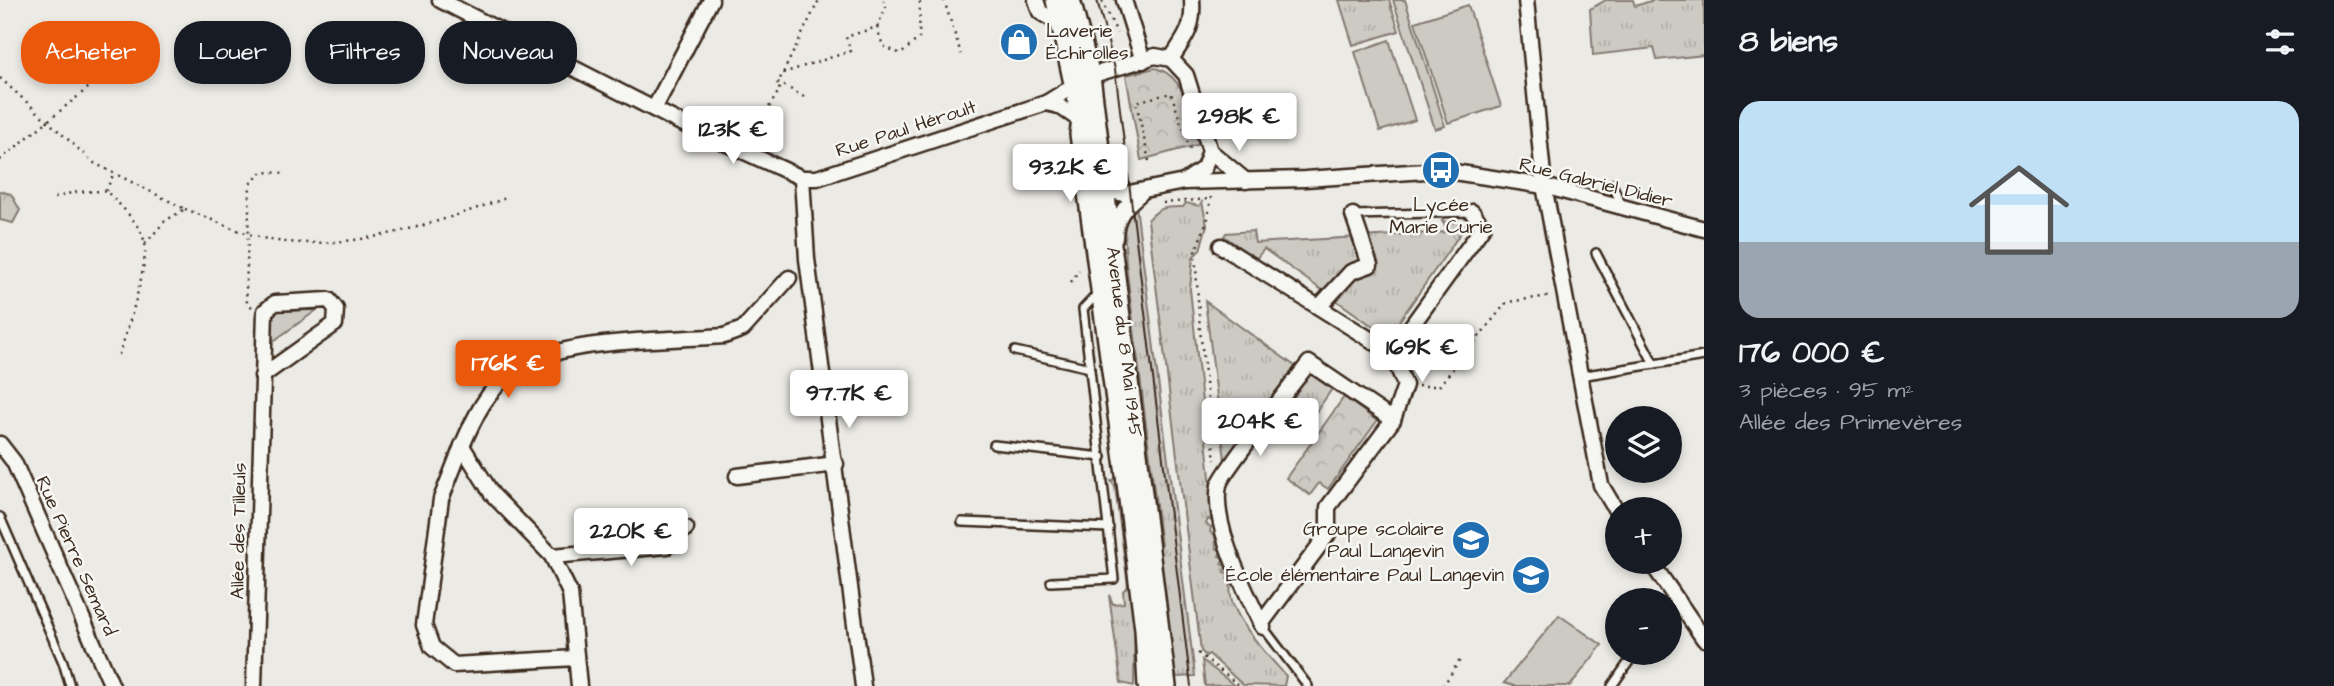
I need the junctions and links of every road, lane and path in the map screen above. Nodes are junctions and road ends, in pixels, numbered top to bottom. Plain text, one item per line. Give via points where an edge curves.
1 (440, 0) edge
2 (711, 0) edge
3 (819, 0) edge
4 (883, 0) edge
5 (920, 0) edge
6 (944, 0) edge
7 (1036, 0) edge
8 (1056, 0) edge
9 (1070, 0) edge
10 (1124, 0) edge
11 (1192, 0) edge
12 (1526, 0) edge
13 (1102, 1) edge
14 (1063, 26) junction
15 (877, 27) junction
16 (1119, 39) dead end
17 (961, 54) dead end
18 (1171, 59) junction
19 (1143, 61) junction
20 (783, 73) junction
21 (0, 78) edge
22 (1082, 81) junction
23 (778, 82) junction
24 (92, 84) edge
25 (804, 97) dead end
26 (1046, 103) junction
27 (654, 109) junction
28 (1082, 120) junction
29 (48, 121) junction
30 (1191, 150) dead end
31 (743, 151) junction
32 (1210, 152) junction
33 (0, 160) edge
34 (1149, 161) dead end
35 (285, 173) dead end
36 (114, 174) junction
37 (802, 178) junction
38 (1246, 181) junction
39 (1184, 182) junction
40 (1213, 182) junction
41 (1612, 184) dead end
42 (1544, 186) junction
43 (1105, 190) junction
44 (106, 191) junction
45 (1141, 193) junction
46 (55, 198) dead end
47 (506, 198) dead end
48 (1210, 200) junction
49 (1156, 204) dead end
50 (1622, 207) junction
51 (185, 209) junction
52 (1472, 212) joint
53 (1353, 215) joint
54 (1704, 229) edge
55 (247, 232) junction
56 (145, 244) junction
57 (1222, 246) dead end
58 (1596, 253) dead end
59 (1115, 271) junction
60 (789, 278) dead end
61 (1101, 288) junction
62 (1564, 295) junction
63 (1319, 307) junction
64 (264, 316) junction
65 (1015, 351) dead end
66 (1392, 354) junction
67 (1704, 356) edge
68 (118, 357) dead end
69 (1654, 364) junction
70 (1090, 368) junction
71 (262, 376) junction
72 (1580, 376) junction
73 (1404, 387) junction
74 (1393, 420) junction
75 (0, 444) edge
76 (994, 445) dead end
77 (462, 446) junction
78 (1102, 457) junction
79 (836, 464) junction
80 (1103, 467) junction
81 (1125, 467) junction
82 (737, 476) dead end
83 (1219, 484) junction
84 (1608, 497) edge
85 (0, 517) edge
86 (962, 522) dead end
87 (687, 528) dead end
88 (1109, 528) junction
89 (552, 556) junction
90 (1051, 582) dead end
91 (1682, 615) edge
92 (1262, 626) junction
93 (1145, 629) junction
94 (1704, 639) edge
95 (1198, 653) dead end
96 (1462, 657) dead end
97 (576, 658) junction
98 (1627, 665) edge
99 (1163, 680) edge
100 (70, 686) edge
101 (112, 686) edge
102 (254, 686) edge
103 (579, 686) edge
104 (863, 686) edge
105 (1137, 686) edge
106 (1148, 686) edge
107 (1180, 686) edge
108 (1240, 686) edge
109 (1308, 686) edge
110 (1443, 686) edge
111 (1612, 686) edge

1 - 27 street
2 - 27 street
3 - 20 path
4 - 15 path via 886,7
5 - 15 path via 919,38 901,54 883,46
6 - 17 path
7 - 14 street via 1040,12
8 - 14 main road, Avenue du 8 Mai 1945
9 - 22 main road, Avenue du 8 Mai 1945
10 - 19 street
11 - 18 street via 1194,19
12 - 42 street
13 - 16 path
14 - 22 main road, Avenue du 8 Mai 1945
15 - 20 path via 846,37 851,51
18 - 19 street
18 - 32 street via 1186,75
19 - 22 street
20 - 23 path
21 - 29 path
22 - 26 street, Rue Paul Héroult
22 - 28 main road, Avenue du 8 Mai 1945
22 - 43 main road, Avenue du 8 Mai 1945
23 - 25 path
23 - 31 path via 780,89
24 - 29 path
26 - 28 street
26 - 37 street, Rue Paul Héroult via 817,178
27 - 31 street
28 - 43 street via 1090,132 1099,183
28 - 61 main road, Avenue du 8 Mai 1945 via 1080,134
29 - 33 path
29 - 36 path via 94,163
30 - 34 path via 1171,93 1136,102
31 - 37 street
32 - 38 street
32 - 39 street via 1204,168
35 - 55 path via 262,172 250,184
36 - 44 path
36 - 51 path
37 - 79 street via 807,259
38 - 40 street, Rue Gabriel Didier
38 - 42 street, Rue Gabriel Didier via 1441,170
39 - 40 street, Rue Gabriel Didier
39 - 45 street
40 - 48 path
41 - 50 lane
42 - 50 street, Rue Gabriel Didier
42 - 62 street
43 - 45 street
43 - 59 main road, Avenue du 8 Mai 1945
44 - 46 path
44 - 56 path via 134,222
45 - 59 street via 1115,226
47 - 55 path via 400,233 359,239 285,242
48 - 49 path
48 - 83 path via 1195,252
50 - 54 street, Rue Gabriel Didier
51 - 55 path
51 - 56 path via 165,221
52 - 53 lane
52 - 66 street via 1483,227
53 - 63 street via 1370,265 1351,272
55 - 64 path via 247,303
56 - 68 path
57 - 63 street
58 - 69 lane
59 - 99 main road, Avenue du 8 Mai 1945
60 - 77 street via 743,329 724,336 574,348 539,357 513,371 495,388 477,412
61 - 70 lane via 1083,309
61 - 81 main road, Avenue du 8 Mai 1945
62 - 72 street
62 - 73 path via 1507,303 1439,386
63 - 66 street
64 - 71 street, Allée des Tilleuls
64 - 71 street via 275,303 329,300 336,309 335,324
65 - 70 lane
66 - 73 street
67 - 69 lane
69 - 72 lane
70 - 78 lane
71 - 102 street, Allée des Tilleuls
72 - 84 street via 1601,485
73 - 74 street
74 - 83 street via 1309,363
74 - 92 street via 1328,507 1328,534
75 - 101 street, Rue Pierre Semard via 14,462
76 - 78 lane
77 - 89 street via 492,494
77 - 97 street via 441,499 428,581 424,625 432,647 454,665
78 - 80 lane
79 - 82 street
79 - 104 street
80 - 81 lane
80 - 88 lane
81 - 93 main road, Avenue du 8 Mai 1945
83 - 92 street via 1220,517
85 - 100 lane
86 - 88 lane
87 - 89 street via 667,546
88 - 90 lane via 1114,579
89 - 97 street via 570,593
91 - 94 street
92 - 109 lane
93 - 99 main road
93 - 105 main road via 1137,656
93 - 106 main road, Avenue du 8 Mai 1945
95 - 108 path
96 - 110 path
97 - 103 street
98 - 111 lane
99 - 107 main road

